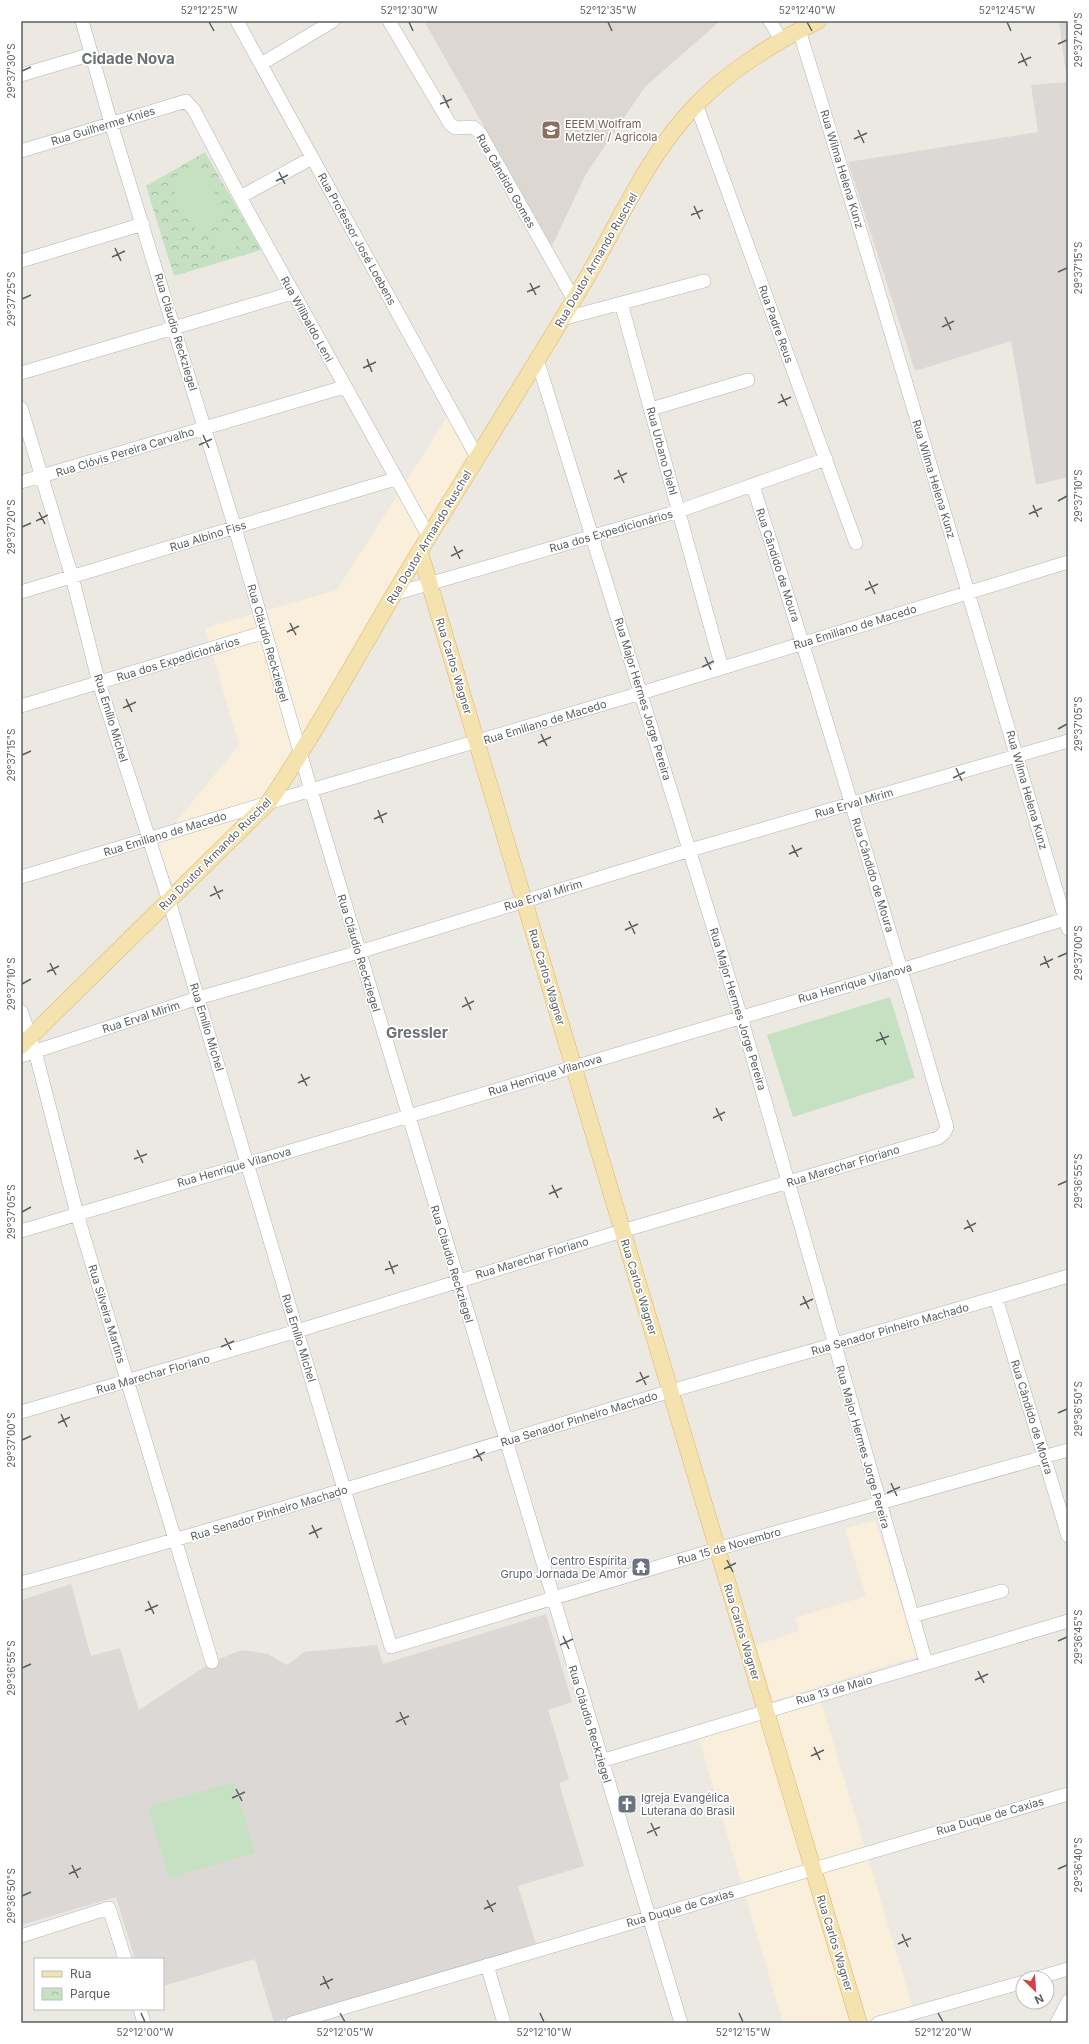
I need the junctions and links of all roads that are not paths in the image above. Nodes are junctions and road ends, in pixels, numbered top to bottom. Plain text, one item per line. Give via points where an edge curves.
1 (83, 21) edge
2 (237, 21) edge
3 (333, 21) edge
4 (389, 21) edge
5 (770, 21) edge
6 (818, 21) edge
7 (799, 30) junction
8 (781, 40) junction
9 (92, 54) junction
10 (261, 64) junction
11 (21, 75) edge
12 (186, 101) joint
13 (696, 104) junction
14 (111, 123) junction
15 (21, 151) edge
16 (312, 158) junction
17 (240, 198) junction
18 (143, 224) junction
19 (21, 261) edge
20 (704, 281) dead end
21 (292, 293) junction
22 (574, 300) junction
23 (621, 303) junction
24 (562, 319) junction
25 (175, 328) junction
26 (537, 359) junction
27 (21, 373) edge
28 (748, 380) dead end
29 (344, 386) junction
30 (21, 408) edge
31 (651, 409) junction
32 (205, 428) junction
33 (477, 457) junction
34 (826, 459) junction
35 (42, 476) junction
36 (395, 480) junction
37 (21, 482) edge
38 (753, 486) junction
39 (679, 511) junction
40 (235, 528) junction
41 (592, 536) junction
42 (429, 537) junction
43 (856, 544) dead end
44 (420, 552) junction
45 (1068, 562) edge
46 (72, 577) junction
47 (430, 585) junction
48 (21, 592) edge
49 (970, 592) junction
50 (394, 594) junction
51 (265, 632) junction
52 (803, 643) junction
53 (722, 668) junction
54 (99, 683) junction
55 (641, 693) junction
56 (21, 706) edge
57 (1068, 741) edge
58 (476, 742) junction
59 (300, 756) junction
60 (1016, 756) junction
61 (310, 790) junction
62 (269, 802) junction
63 (851, 803) junction
64 (149, 838) junction
65 (690, 850) junction
66 (21, 877) edge
67 (169, 901) junction
68 (524, 901) junction
69 (1067, 922) edge
70 (359, 952) junction
71 (901, 970) junction
72 (198, 998) junction
73 (21, 1011) edge
74 (741, 1017) junction
75 (29, 1045) edge
76 (21, 1056) edge
77 (573, 1066) junction
78 (408, 1116) junction
79 (947, 1127) joint
80 (247, 1163) junction
81 (788, 1183) junction
82 (77, 1214) junction
83 (21, 1231) edge
84 (622, 1231) junction
85 (1068, 1276) edge
86 (458, 1281) junction
87 (996, 1298) junction
88 (297, 1331) junction
89 (834, 1344) junction
90 (127, 1382) junction
91 (670, 1392) junction
92 (21, 1412) edge
93 (505, 1441) junction
94 (1068, 1450) edge
95 (1044, 1458) junction
96 (345, 1489) junction
97 (879, 1504) junction
98 (1068, 1536) edge
99 (175, 1541) junction
100 (717, 1549) junction
101 (21, 1583) edge
102 (1002, 1591) dead end
103 (553, 1600) junction
104 (912, 1616) junction
105 (1068, 1620) edge
106 (392, 1647) joint
107 (212, 1662) dead end
108 (926, 1663) junction
109 (765, 1710) junction
110 (601, 1761) junction
111 (1068, 1794) edge
112 (812, 1868) junction
113 (648, 1917) junction
114 (21, 1936) edge
115 (125, 1958) edge
116 (487, 1965) junction
117 (1068, 1969) edge
118 (1055, 1973) edge
119 (1015, 1984) edge
120 (1068, 2001) edge
121 (140, 2010) edge
122 (323, 2019) edge
123 (144, 2023) edge
124 (292, 2023) edge
125 (504, 2023) edge
126 (681, 2023) edge
127 (859, 2023) edge
128 (878, 2023) edge
129 (1058, 2023) edge

1 - 9 street, Rua Cláudio Reckziegel
2 - 10 street, Rua Professor José Loebens
3 - 10 street
4 - 22 street, Rua Cândido Gomes via 450,124 456,128 473,127 480,133
5 - 8 street
6 - 7 main road, Rua Doutor Armando Ruschel
7 - 8 main road, Rua Doutor Armando Ruschel
7 - 49 street, Rua Wilma Helena Kunz
8 - 13 main road, Rua Doutor Armando Ruschel via 744,64
9 - 11 street
9 - 14 street, Rua Cláudio Reckziegel
10 - 16 street, Rua Professor José Loebens
12 - 14 street, Rua Guilherme Knies
12 - 17 street, Rua Wilibaldo Leni via 194,110
13 - 22 main road, Rua Doutor Armando Ruschel via 649,166
13 - 34 street, Rua Padre Reus
14 - 15 street, Rua Guilherme Knies
14 - 18 street, Rua Cláudio Reckziegel
16 - 17 street
16 - 33 street, Rua Professor José Loebens
17 - 21 street, Rua Wilibaldo Leni
18 - 19 street
18 - 25 street, Rua Cláudio Reckziegel
20 - 23 street
21 - 25 street
21 - 29 street, Rua Wilibaldo Leni
22 - 24 main road, Rua Doutor Armando Ruschel
23 - 24 street
23 - 31 street, Rua Urbano Diehl
24 - 26 main road, Rua Doutor Armando Ruschel
25 - 27 street
25 - 32 street, Rua Cláudio Reckziegel
26 - 33 main road, Rua Doutor Armando Ruschel
26 - 41 street, Rua Major Hermes Jorge Pereira
28 - 31 street
29 - 32 street, Rua Clóvis Pereira Carvalho
29 - 36 street, Rua Wilibaldo Leni
30 - 35 street, Rua Emílio Michel
31 - 39 street, Rua Urbano Diehl
32 - 35 street, Rua Clóvis Pereira Carvalho
32 - 40 street, Rua Cláudio Reckziegel
33 - 42 main road, Rua Doutor Armando Ruschel
34 - 38 street, Rua dos Expedicionários
34 - 43 street, Rua Padre Reus
35 - 37 street, Rua Clóvis Pereira Carvalho
35 - 46 street, Rua Emílio Michel
36 - 40 street, Rua Albino Fiss
36 - 42 street, Rua Wilibaldo Leni
38 - 39 street, Rua dos Expedicionários
38 - 52 street, Rua Cândido de Moura
39 - 41 street, Rua dos Expedicionários
39 - 53 street, Rua Urbano Diehl
40 - 46 street, Rua Albino Fiss
40 - 51 street, Rua Cláudio Reckziegel
41 - 47 street, Rua dos Expedicionários
41 - 55 street, Rua Major Hermes Jorge Pereira
42 - 44 main road, Rua Doutor Armando Ruschel
44 - 47 main road, Rua Carlos Wagner
44 - 50 main road, Rua Doutor Armando Ruschel
45 - 49 street, Rua Emiliano de Macedo
46 - 48 street, Rua Albino Fiss
46 - 54 street, Rua Emílio Michel
47 - 50 street, Rua dos Expedicionários
47 - 58 main road, Rua Carlos Wagner
49 - 52 street, Rua Emiliano de Macedo
49 - 60 street, Rua Wilma Helena Kunz
50 - 59 main road, Rua Doutor Armando Ruschel
51 - 54 street, Rua dos Expedicionários
51 - 59 street, Rua Cláudio Reckziegel
52 - 53 street, Rua Emiliano de Macedo
52 - 63 street, Rua Cândido de Moura
53 - 55 street, Rua Emiliano de Macedo
54 - 56 street, Rua dos Expedicionários
54 - 64 street, Rua Emílio Michel
55 - 58 street, Rua Emiliano de Macedo
55 - 65 street, Rua Major Hermes Jorge Pereira
57 - 60 street, Rua Erval Mirim
58 - 61 street, Rua Emiliano de Macedo
58 - 68 main road, Rua Carlos Wagner
59 - 61 street, Rua Cláudio Reckziegel
59 - 62 main road, Rua Doutor Armando Ruschel
60 - 63 street, Rua Erval Mirim
60 - 69 street, Rua Wilma Helena Kunz
61 - 62 street, Rua Emiliano de Macedo
61 - 70 street, Rua Cláudio Reckziegel
62 - 64 street, Rua Emiliano de Macedo
62 - 67 main road, Rua Doutor Armando Ruschel
63 - 65 street, Rua Erval Mirim
63 - 71 street, Rua Cândido de Moura
64 - 66 street, Rua Emiliano de Macedo
64 - 67 street, Rua Emílio Michel
65 - 68 street, Rua Erval Mirim
65 - 74 street, Rua Major Hermes Jorge Pereira
67 - 72 street, Rua Emílio Michel
67 - 75 main road, Rua Doutor Armando Ruschel via 59,1011
68 - 70 street, Rua Erval Mirim
68 - 77 main road, Rua Carlos Wagner
69 - 71 street, Rua Henrique Vilanova
70 - 72 street, Rua Erval Mirim
70 - 78 street, Rua Cláudio Reckziegel
71 - 74 street, Rua Henrique Vilanova
71 - 79 street, Rua Cândido de Moura
72 - 75 street, Rua Erval Mirim
72 - 80 street, Rua Emílio Michel
73 - 75 street, Rua Silveira Martins
74 - 77 street, Rua Henrique Vilanova
74 - 81 street, Rua Major Hermes Jorge Pereira
75 - 76 street, Rua Erval Mirim
75 - 82 street, Rua Silveira Martins
77 - 78 street, Rua Henrique Vilanova
77 - 84 main road, Rua Carlos Wagner
78 - 80 street, Rua Henrique Vilanova
78 - 86 street, Rua Cláudio Reckziegel
79 - 81 street, Rua Marechar Floriano via 938,1138
80 - 82 street, Rua Henrique Vilanova
80 - 88 street, Rua Emílio Michel
81 - 84 street, Rua Marechar Floriano
81 - 89 street, Rua Major Hermes Jorge Pereira
82 - 83 street, Rua Henrique Vilanova
82 - 90 street, Rua Silveira Martins
84 - 86 street, Rua Marechar Floriano
84 - 91 main road, Rua Carlos Wagner
85 - 87 street, Rua Senador Pinheiro Machado
86 - 88 street, Rua Marechar Floriano
86 - 93 street, Rua Cláudio Reckziegel
87 - 89 street, Rua Senador Pinheiro Machado
87 - 95 street, Rua Cândido de Moura
88 - 90 street, Rua Marechar Floriano
88 - 96 street, Rua Emílio Michel
89 - 91 street, Rua Senador Pinheiro Machado
89 - 97 street, Rua Major Hermes Jorge Pereira
90 - 92 street, Rua Marechar Floriano
90 - 99 street, Rua Silveira Martins
91 - 93 street, Rua Senador Pinheiro Machado
91 - 100 main road, Rua Carlos Wagner
93 - 96 street, Rua Senador Pinheiro Machado
93 - 103 street, Rua Cláudio Reckziegel
94 - 95 street, Rua 15 de Novembro
95 - 97 street, Rua 15 de Novembro
95 - 98 street, Rua Cândido de Moura
96 - 99 street, Rua Senador Pinheiro Machado
96 - 106 street, Rua Emílio Michel
97 - 100 street, Rua 15 de Novembro
97 - 104 street, Rua Major Hermes Jorge Pereira
99 - 101 street, Rua Senador Pinheiro Machado
99 - 107 street, Rua Silveira Martins
100 - 103 street, Rua 15 de Novembro
100 - 109 main road, Rua Carlos Wagner
102 - 104 street
103 - 106 street, Rua 15 de Novembro
103 - 110 street, Rua Cláudio Reckziegel
104 - 108 street, Rua Major Hermes Jorge Pereira
105 - 108 street, Rua 13 de Maio
108 - 109 street, Rua 13 de Maio
109 - 110 street, Rua 13 de Maio
109 - 112 main road, Rua Carlos Wagner
110 - 113 street, Rua Cláudio Reckziegel
111 - 112 street, Rua Duque de Caxias
112 - 113 street, Rua Duque de Caxias
112 - 127 main road, Rua Carlos Wagner
113 - 116 street, Rua Duque de Caxias
113 - 126 street, Rua Cláudio Reckziegel
114 - 115 street via 109,1908
116 - 122 street, Rua Duque de Caxias
116 - 125 street
117 - 118 street
119 - 128 street
120 - 129 street
121 - 123 street
122 - 124 street, Rua Duque de Caxias

